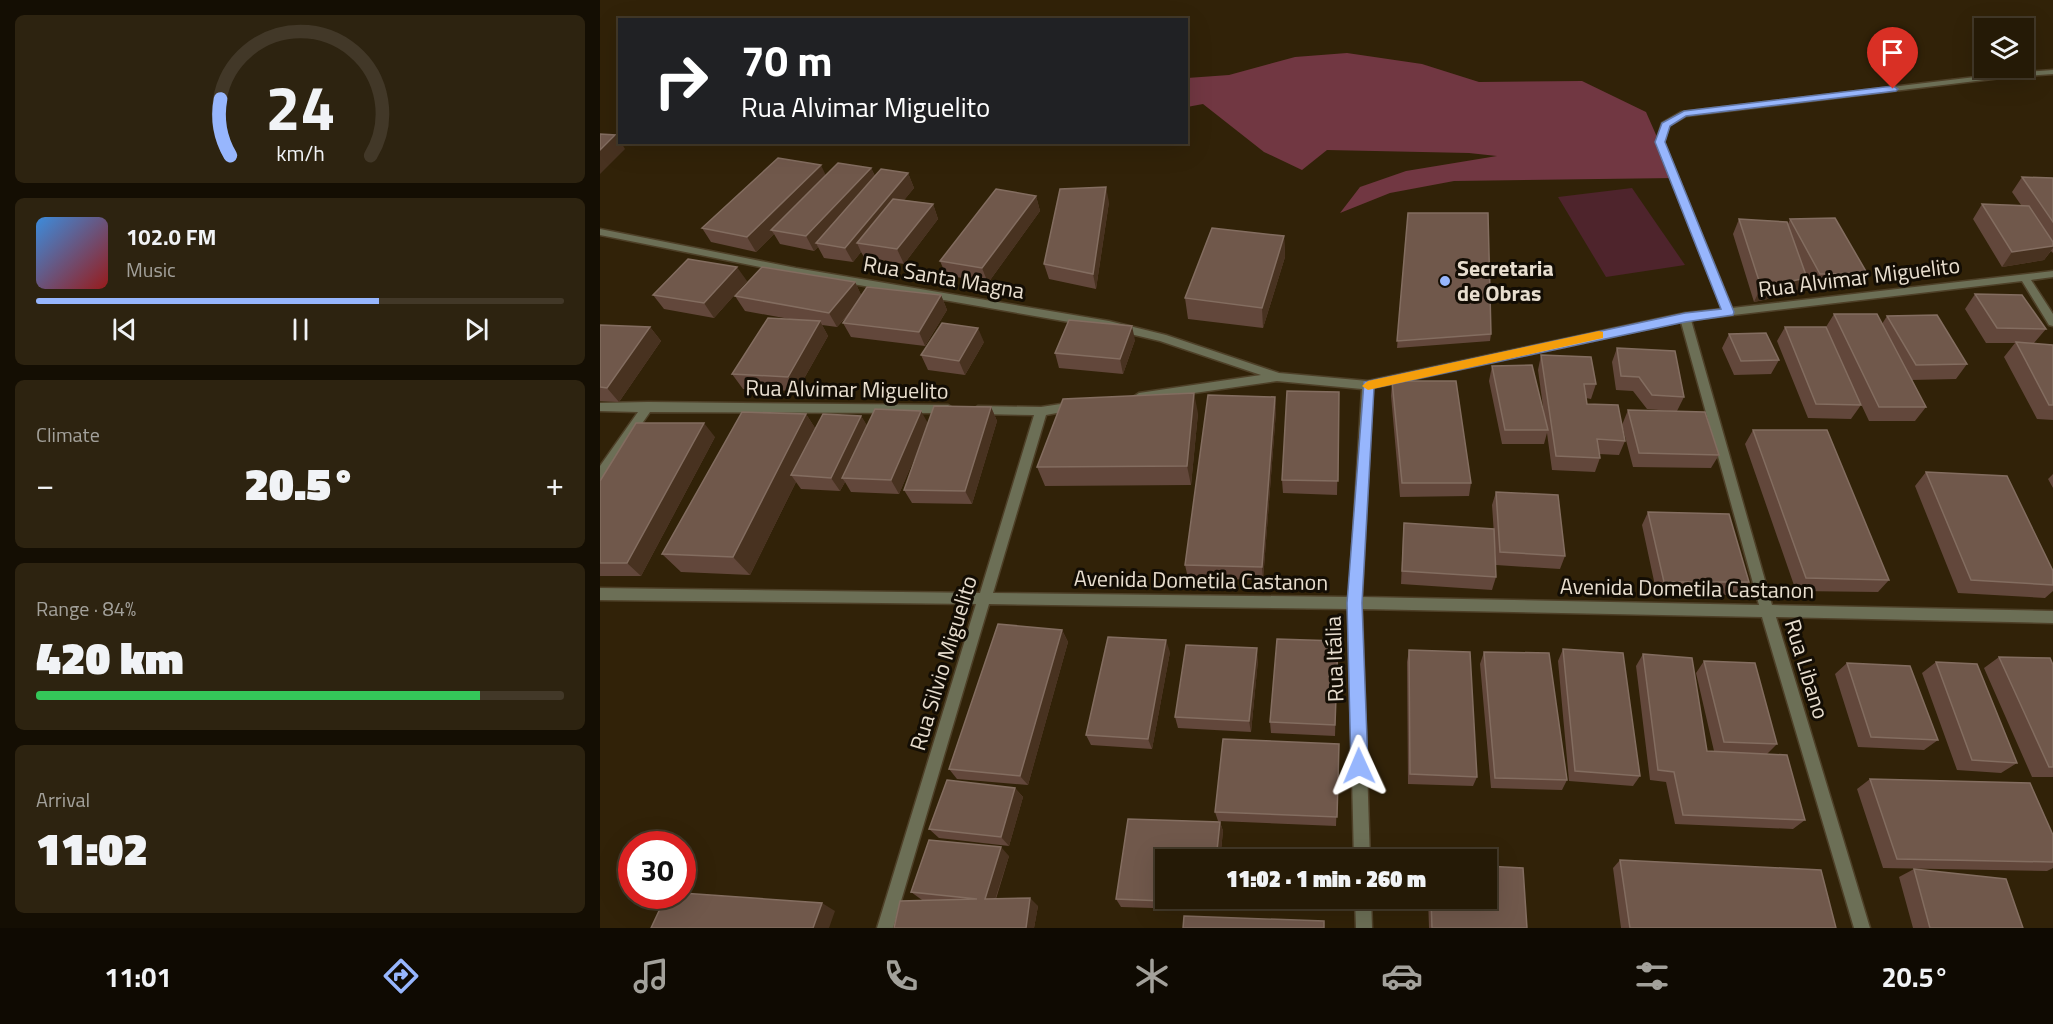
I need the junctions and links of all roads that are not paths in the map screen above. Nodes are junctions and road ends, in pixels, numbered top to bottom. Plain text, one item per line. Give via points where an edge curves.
1 (2053, 72) edge
2 (600, 232) edge
3 (2053, 274) edge
4 (2025, 278) junction
5 (1728, 312) junction
6 (1685, 317) junction
7 (2053, 321) edge
8 (1277, 377) junction
9 (1368, 385) junction
10 (1123, 399) edge
11 (1088, 404) edge
12 (648, 406) junction
13 (600, 407) edge
14 (1041, 411) junction
15 (600, 475) edge
16 (600, 594) edge
17 (985, 599) junction
18 (1355, 603) junction
19 (1767, 611) junction
20 (2053, 617) edge
21 (1362, 849) edge
22 (1363, 909) edge
23 (885, 928) edge
24 (1364, 928) edge
25 (1862, 928) edge

1 - 5 street via 1684,114 1665,125 1660,142
2 - 8 street, Rua Santa Magna via 796,271 1108,325 1162,338
3 - 4 street, Rua Alvimar Miguelito
4 - 5 street, Rua Alvimar Miguelito
4 - 7 street
5 - 6 street, Rua Alvimar Miguelito
6 - 9 street, Rua Alvimar Miguelito
6 - 19 street, Rua Libano
8 - 9 street, Rua Alvimar Miguelito
8 - 10 street, Rua Alvimar Miguelito
9 - 18 street, Rua Itália
11 - 14 street, Rua Alvimar Miguelito
12 - 13 street, Rua Alvimar Miguelito
12 - 14 street, Rua Alvimar Miguelito
12 - 15 street
14 - 17 street, Rua Silvio Miguelito
16 - 17 street, Avenida Dometila Castanon
17 - 18 street, Avenida Dometila Castanon
17 - 23 street, Rua Silvio Miguelito
18 - 19 street, Avenida Dometila Castanon
18 - 21 street, Rua Itália
19 - 20 street, Avenida Dometila Castanon
19 - 25 street, Rua Libano
22 - 24 street

